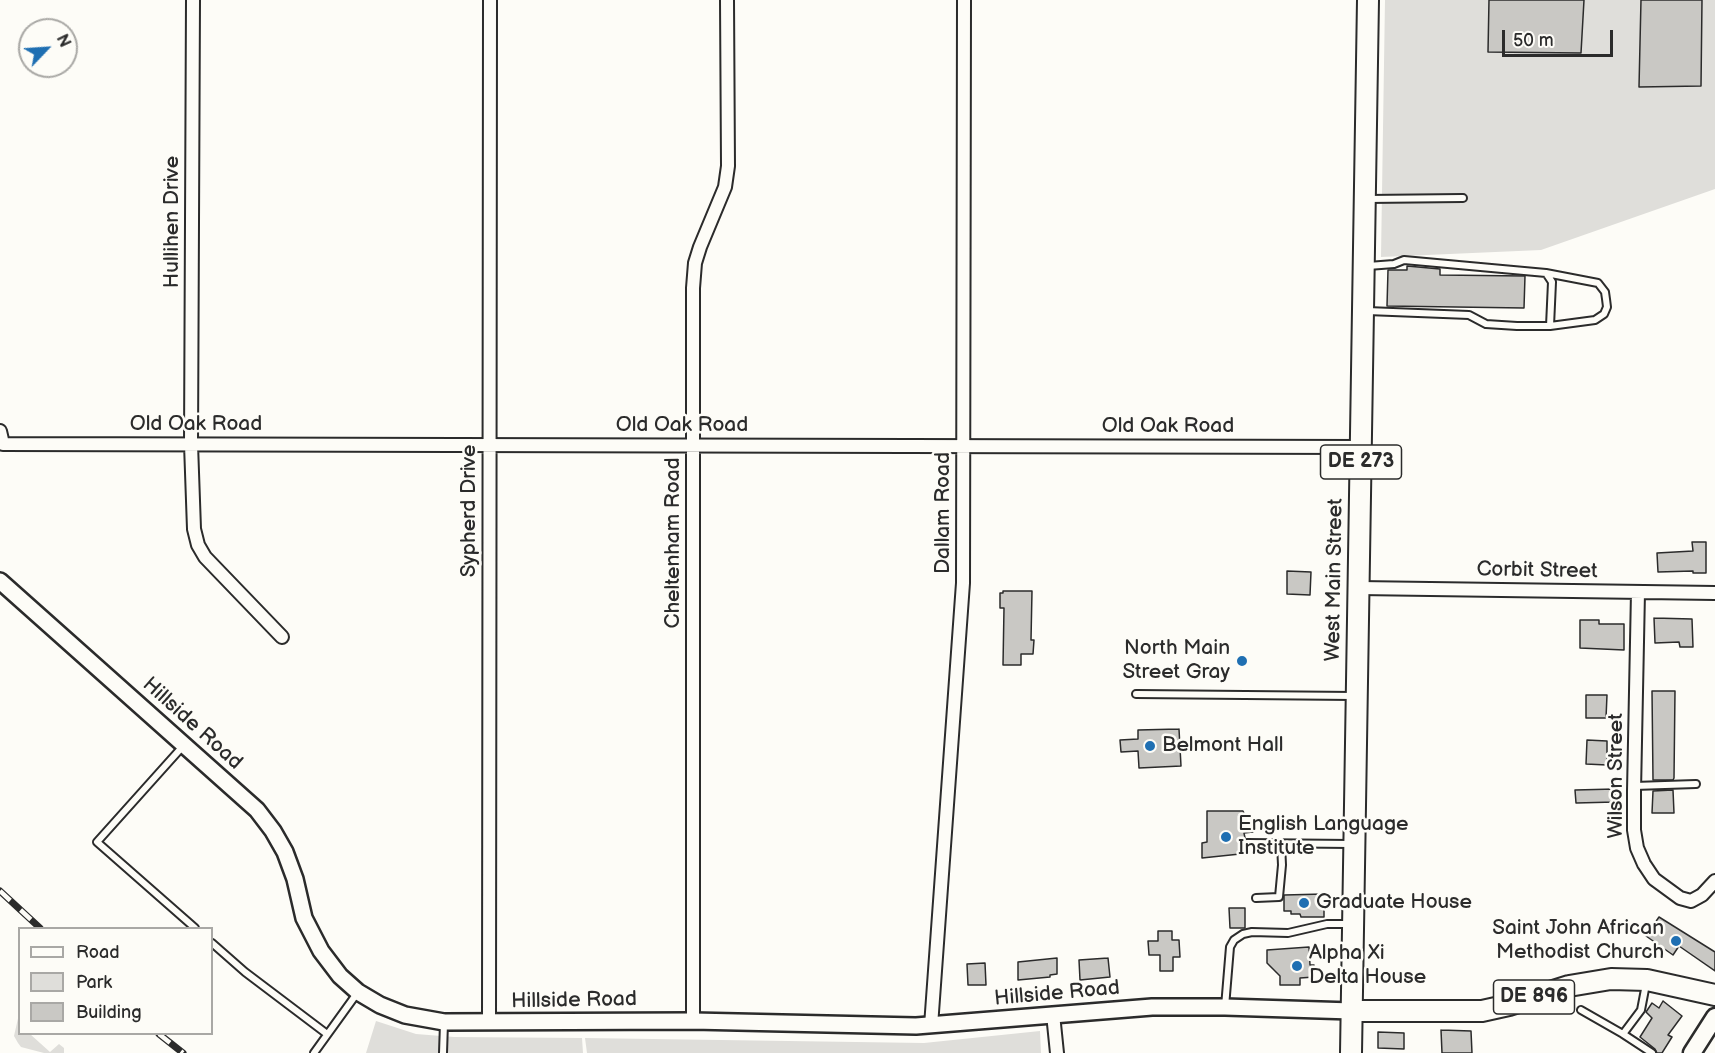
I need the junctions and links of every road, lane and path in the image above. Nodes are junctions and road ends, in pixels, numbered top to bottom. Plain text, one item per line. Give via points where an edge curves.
1 (193, 0) edge
2 (490, 0) edge
3 (727, 0) edge
4 (964, 0) edge
5 (1368, 0) edge
6 (1463, 198) dead end
7 (1365, 200) junction
8 (1364, 266) junction
9 (1546, 273) junction
10 (1364, 311) junction
11 (1550, 326) junction
12 (0, 431) edge
13 (191, 444) junction
14 (490, 445) junction
15 (693, 446) junction
16 (964, 446) junction
17 (1361, 447) junction
18 (3, 585) edge
19 (1359, 588) junction
20 (1638, 592) junction
21 (1715, 593) edge
22 (282, 637) dead end
23 (1136, 694) dead end
24 (1357, 696) junction
25 (184, 745) junction
26 (1696, 784) dead end
27 (1634, 786) junction
28 (1247, 843) dead end
29 (1281, 844) junction
30 (1355, 844) junction
31 (1715, 881) edge
32 (1256, 898) dead end
33 (1353, 924) junction
34 (194, 927) edge
35 (213, 944) edge
36 (1647, 980) junction
37 (358, 992) junction
38 (1715, 995) edge
39 (1225, 1006) junction
40 (1581, 1010) dead end
41 (1352, 1011) junction
42 (1053, 1014) junction
43 (1715, 1017) edge
44 (693, 1021) junction
45 (489, 1022) junction
46 (444, 1023) junction
47 (931, 1026) junction
48 (327, 1034) junction
49 (1623, 1034) junction
50 (314, 1053) edge
51 (443, 1053) edge
52 (1057, 1053) edge
53 (1351, 1053) edge
54 (1652, 1053) edge
55 (1692, 1053) edge

1 - 13 street, Hullihen Drive
2 - 14 street, Sypherd Drive
3 - 15 street, Cheltenham Road via 728,166 725,188 695,263
4 - 16 street, Dallam Road
5 - 7 main road, West Main Street / DE 273
6 - 7 lane
7 - 8 main road, West Main Street / DE 273
8 - 9 lane via 1404,260
8 - 10 main road, West Main Street / DE 273
9 - 11 lane via 1552,282
9 - 11 lane via 1598,283 1605,292 1607,307 1599,318
10 - 11 lane via 1469,315 1486,324
10 - 17 main road, West Main Street / DE 273
12 - 13 street, Old Oak Road via 3,444
13 - 14 street, Old Oak Road
13 - 22 street, Hullihen Drive via 198,545
14 - 15 street, Old Oak Road
14 - 45 street, Sypherd Drive
15 - 16 street, Old Oak Road
15 - 44 street, Cheltenham Road
16 - 17 street, Old Oak Road
16 - 47 street, Dallam Road via 962,616
17 - 19 main road, West Main Street / DE 273
18 - 25 street, Hillside Road
19 - 20 street, Corbit Street
19 - 24 main road, West Main Street / DE 273
20 - 21 street, Corbit Street
20 - 27 street, Wilson Street
23 - 24 lane
24 - 30 main road, West Main Street / DE 273
25 - 34 lane via 97,842
25 - 37 street, Hillside Road via 252,805 273,831 289,861 311,935 333,968
26 - 27 lane
27 - 31 street, Wilson Street via 1637,848 1654,879 1680,898 1691,901
28 - 29 lane
29 - 30 lane
29 - 32 lane via 1279,897
30 - 33 main road, West Main Street / DE 273
33 - 39 lane via 1328,924 1288,933 1243,934 1230,947
33 - 41 main road, West Main Street / DE 273
35 - 48 lane
36 - 38 main road, DE 896
36 - 41 main road, DE 896 via 1585,983 1482,1011
36 - 49 lane via 1641,1010
37 - 46 street, Hillside Road via 405,1015
37 - 48 lane
39 - 41 street, Hillside Road
39 - 42 street, Hillside Road
40 - 49 lane
41 - 53 main road, West Main Street / DE 273
42 - 47 street, Hillside Road
42 - 52 street
43 - 55 main road
44 - 45 street, Hillside Road
44 - 47 street, Hillside Road
45 - 46 street, Hillside Road
46 - 51 lane
48 - 50 lane
49 - 54 lane

